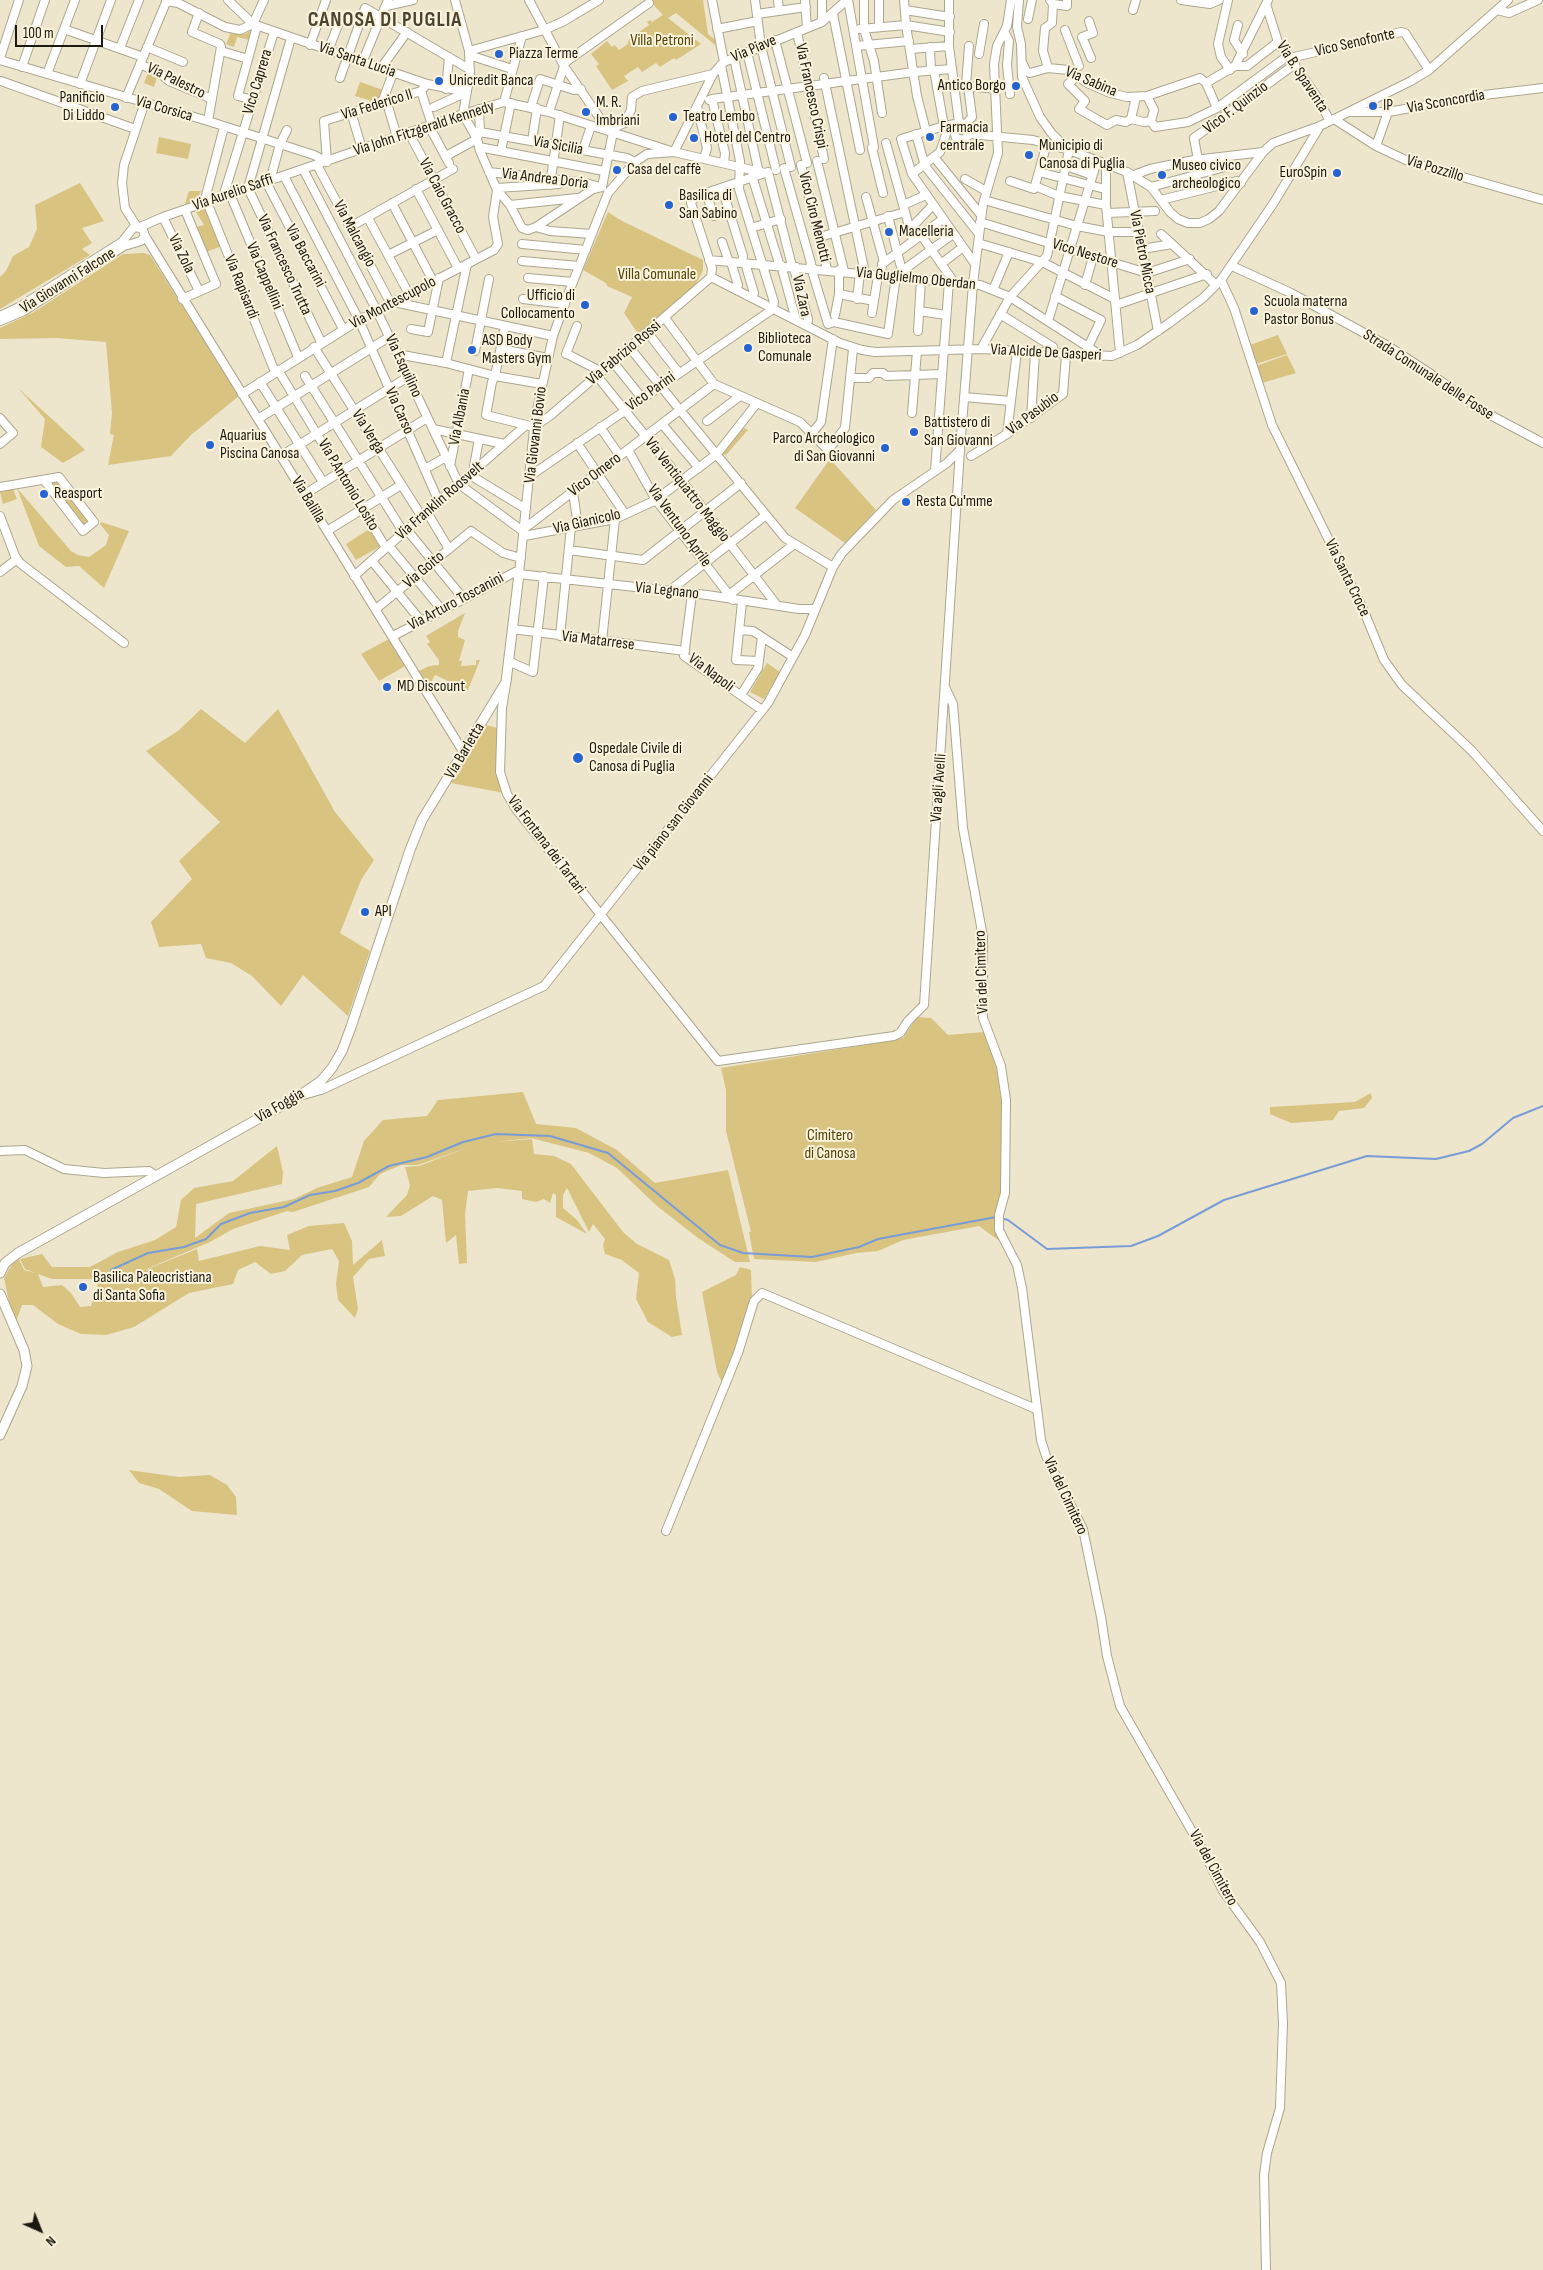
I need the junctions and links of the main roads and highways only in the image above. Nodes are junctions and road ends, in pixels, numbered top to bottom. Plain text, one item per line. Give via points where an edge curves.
1 (519, 572) road end
2 (506, 682) joint
3 (422, 820) joint
4 (0, 1272) edge
5 (0, 1297) edge
6 (0, 1436) edge

1 - 2 main road, Via Giovanni Bovio
2 - 3 main road, Via Barletta
3 - 4 main road, Via Foggia via 342,1050 321,1081 18,1253
5 - 6 main road via 24,1350 27,1366 22,1386

